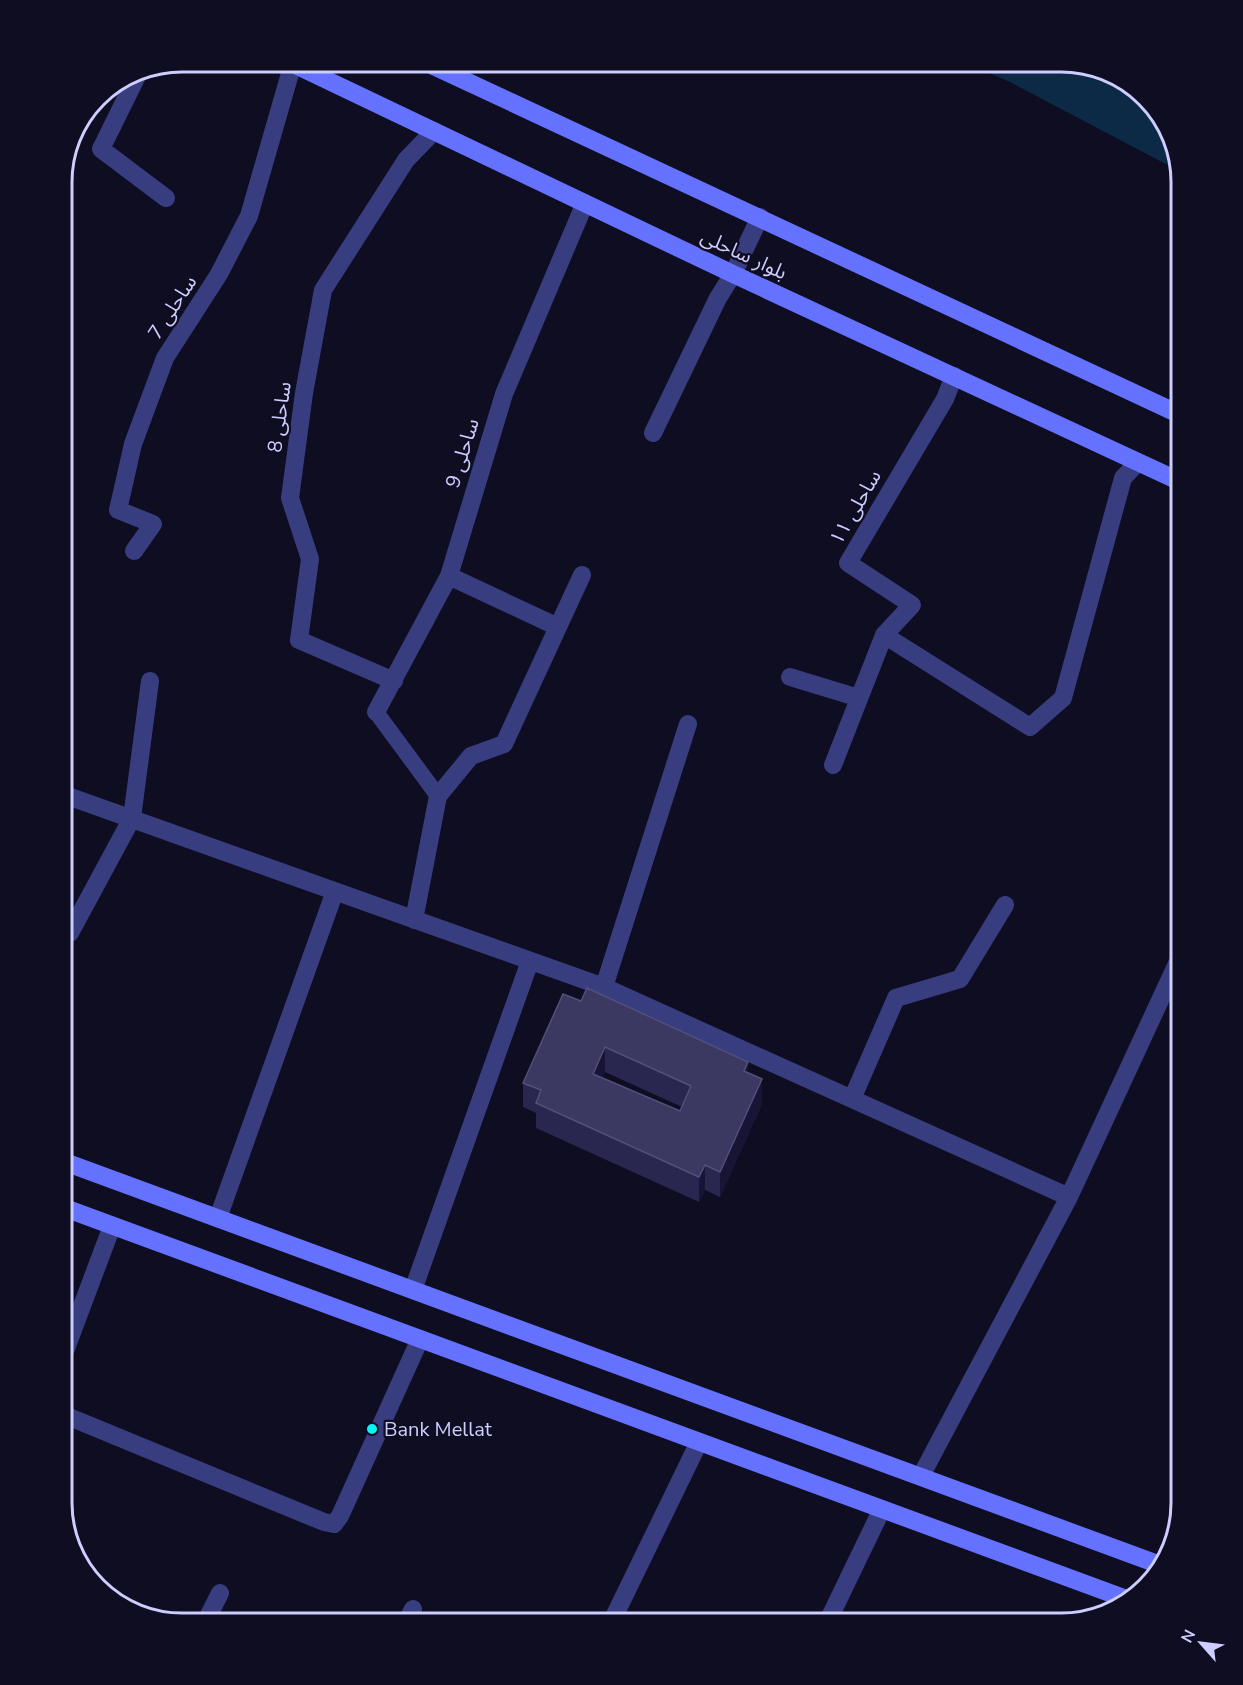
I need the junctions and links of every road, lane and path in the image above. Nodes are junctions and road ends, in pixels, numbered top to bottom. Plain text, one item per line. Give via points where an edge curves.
1 (288, 72) edge
2 (312, 72) edge
3 (447, 72) edge
4 (134, 83) edge
5 (434, 131) junction
6 (166, 198) dead end
7 (585, 204) junction
8 (760, 217) junction
9 (733, 274) junction
10 (954, 376) junction
11 (1171, 410) edge
12 (653, 433) dead end
13 (1137, 463) junction
14 (1171, 477) edge
15 (134, 551) dead end
16 (582, 575) dead end
17 (449, 576) junction
18 (558, 627) junction
19 (884, 635) junction
20 (790, 677) dead end
21 (150, 681) dead end
22 (394, 681) junction
23 (859, 698) junction
24 (376, 712) joint
25 (688, 724) dead end
26 (833, 765) dead end
27 (438, 796) junction
28 (72, 797) edge
29 (132, 818) junction
30 (335, 891) junction
31 (1005, 904) dead end
32 (414, 920) junction
33 (72, 929) edge
34 (530, 961) junction
35 (604, 987) junction
36 (1171, 994) edge
37 (852, 1099) junction
38 (72, 1165) edge
39 (1069, 1197) junction
40 (72, 1211) edge
41 (218, 1218) junction
42 (112, 1226) junction
43 (413, 1290) junction
44 (72, 1332) edge
45 (420, 1339) junction
46 (72, 1418) edge
47 (699, 1442) junction
48 (921, 1476) junction
49 (882, 1509) junction
50 (1153, 1562) edge
51 (220, 1593) dead end
52 (1119, 1596) edge
53 (210, 1613) edge
54 (616, 1613) edge
55 (832, 1613) edge

1 - 15 street, ساحلی 7 via 249,216 219,274 165,358 134,444 118,510 153,524
2 - 5 main road, بلوار ساحلی
3 - 8 main road, بلوار ساحلی
4 - 6 street via 101,149
5 - 7 main road, بلوار ساحلی
5 - 22 street, ساحلی 8 via 406,160 323,290 290,498 310,559 300,640
7 - 9 main road, بلوار ساحلی
7 - 17 street, ساحلی 9 via 504,394
8 - 9 street
8 - 11 main road, بلوار ساحلی
9 - 10 main road, بلوار ساحلی
9 - 12 street
10 - 13 main road, بلوار ساحلی
10 - 19 street, ساحلی ۱۱ via 945,399 848,563 912,605
13 - 14 main road, بلوار ساحلی
13 - 19 street via 1123,478 1063,698 1030,727
16 - 18 street
17 - 18 street
17 - 22 street, ساحلی 9
18 - 27 street via 504,744 471,756
19 - 23 street, ساحلی ۱۱
20 - 23 street
21 - 29 street
22 - 24 street, ساحلی 9
23 - 26 street, ساحلی ۱۱
24 - 27 lane
25 - 35 street
27 - 32 street
28 - 29 street
29 - 30 street
29 - 33 street
30 - 32 street
30 - 41 street
31 - 37 street via 960,979 896,998
32 - 34 street
34 - 35 street
34 - 43 street
35 - 37 street
36 - 39 street
37 - 39 street
38 - 41 main road
39 - 48 street
40 - 42 main road
41 - 43 main road
42 - 44 street
42 - 45 main road
43 - 48 main road
45 - 46 street via 334,1524
45 - 47 main road
47 - 49 main road
47 - 54 street
48 - 50 main road
49 - 52 main road
49 - 55 street
51 - 53 street

